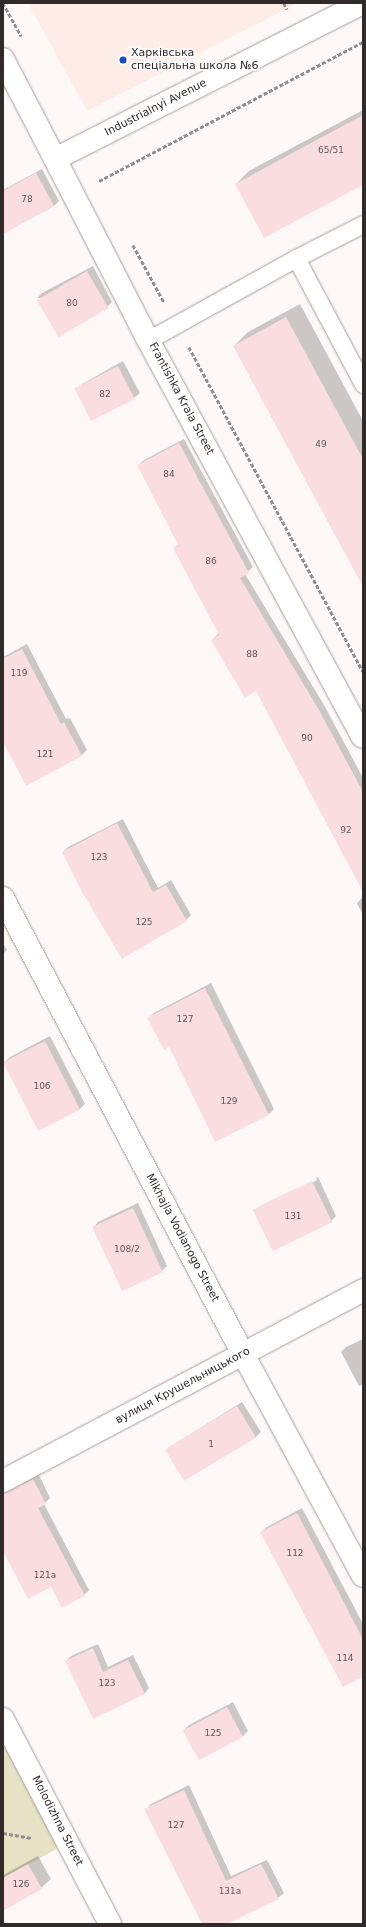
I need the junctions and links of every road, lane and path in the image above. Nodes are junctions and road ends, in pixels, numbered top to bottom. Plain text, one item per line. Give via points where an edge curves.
1 (363, 3) edge
2 (363, 42) edge
3 (3, 59) edge
4 (55, 159) junction
5 (99, 181) dead end
6 (363, 224) edge
7 (296, 258) junction
8 (148, 340) junction
9 (363, 384) edge
10 (363, 737) edge
11 (3, 898) edge
12 (363, 1290) edge
13 (243, 1354) junction
14 (3, 1481) edge
15 (363, 1576) edge
16 (3, 1719) edge
17 (110, 1924) edge

1 - 4 street, Industrialnyi Avenue
2 - 5 path
3 - 4 street, Frantishka Krala Street
4 - 8 street, Frantishka Krala Street
6 - 7 lane
7 - 8 lane
7 - 9 lane
8 - 10 street, Frantishka Krala Street
11 - 13 street, Mikhajla Vodianogo Street
12 - 13 street, вулиця Крушельницького
13 - 14 street, вулиця Крушельницького
13 - 15 street, Mikhajla Vodianogo Street
16 - 17 street, Molodizhna Street

